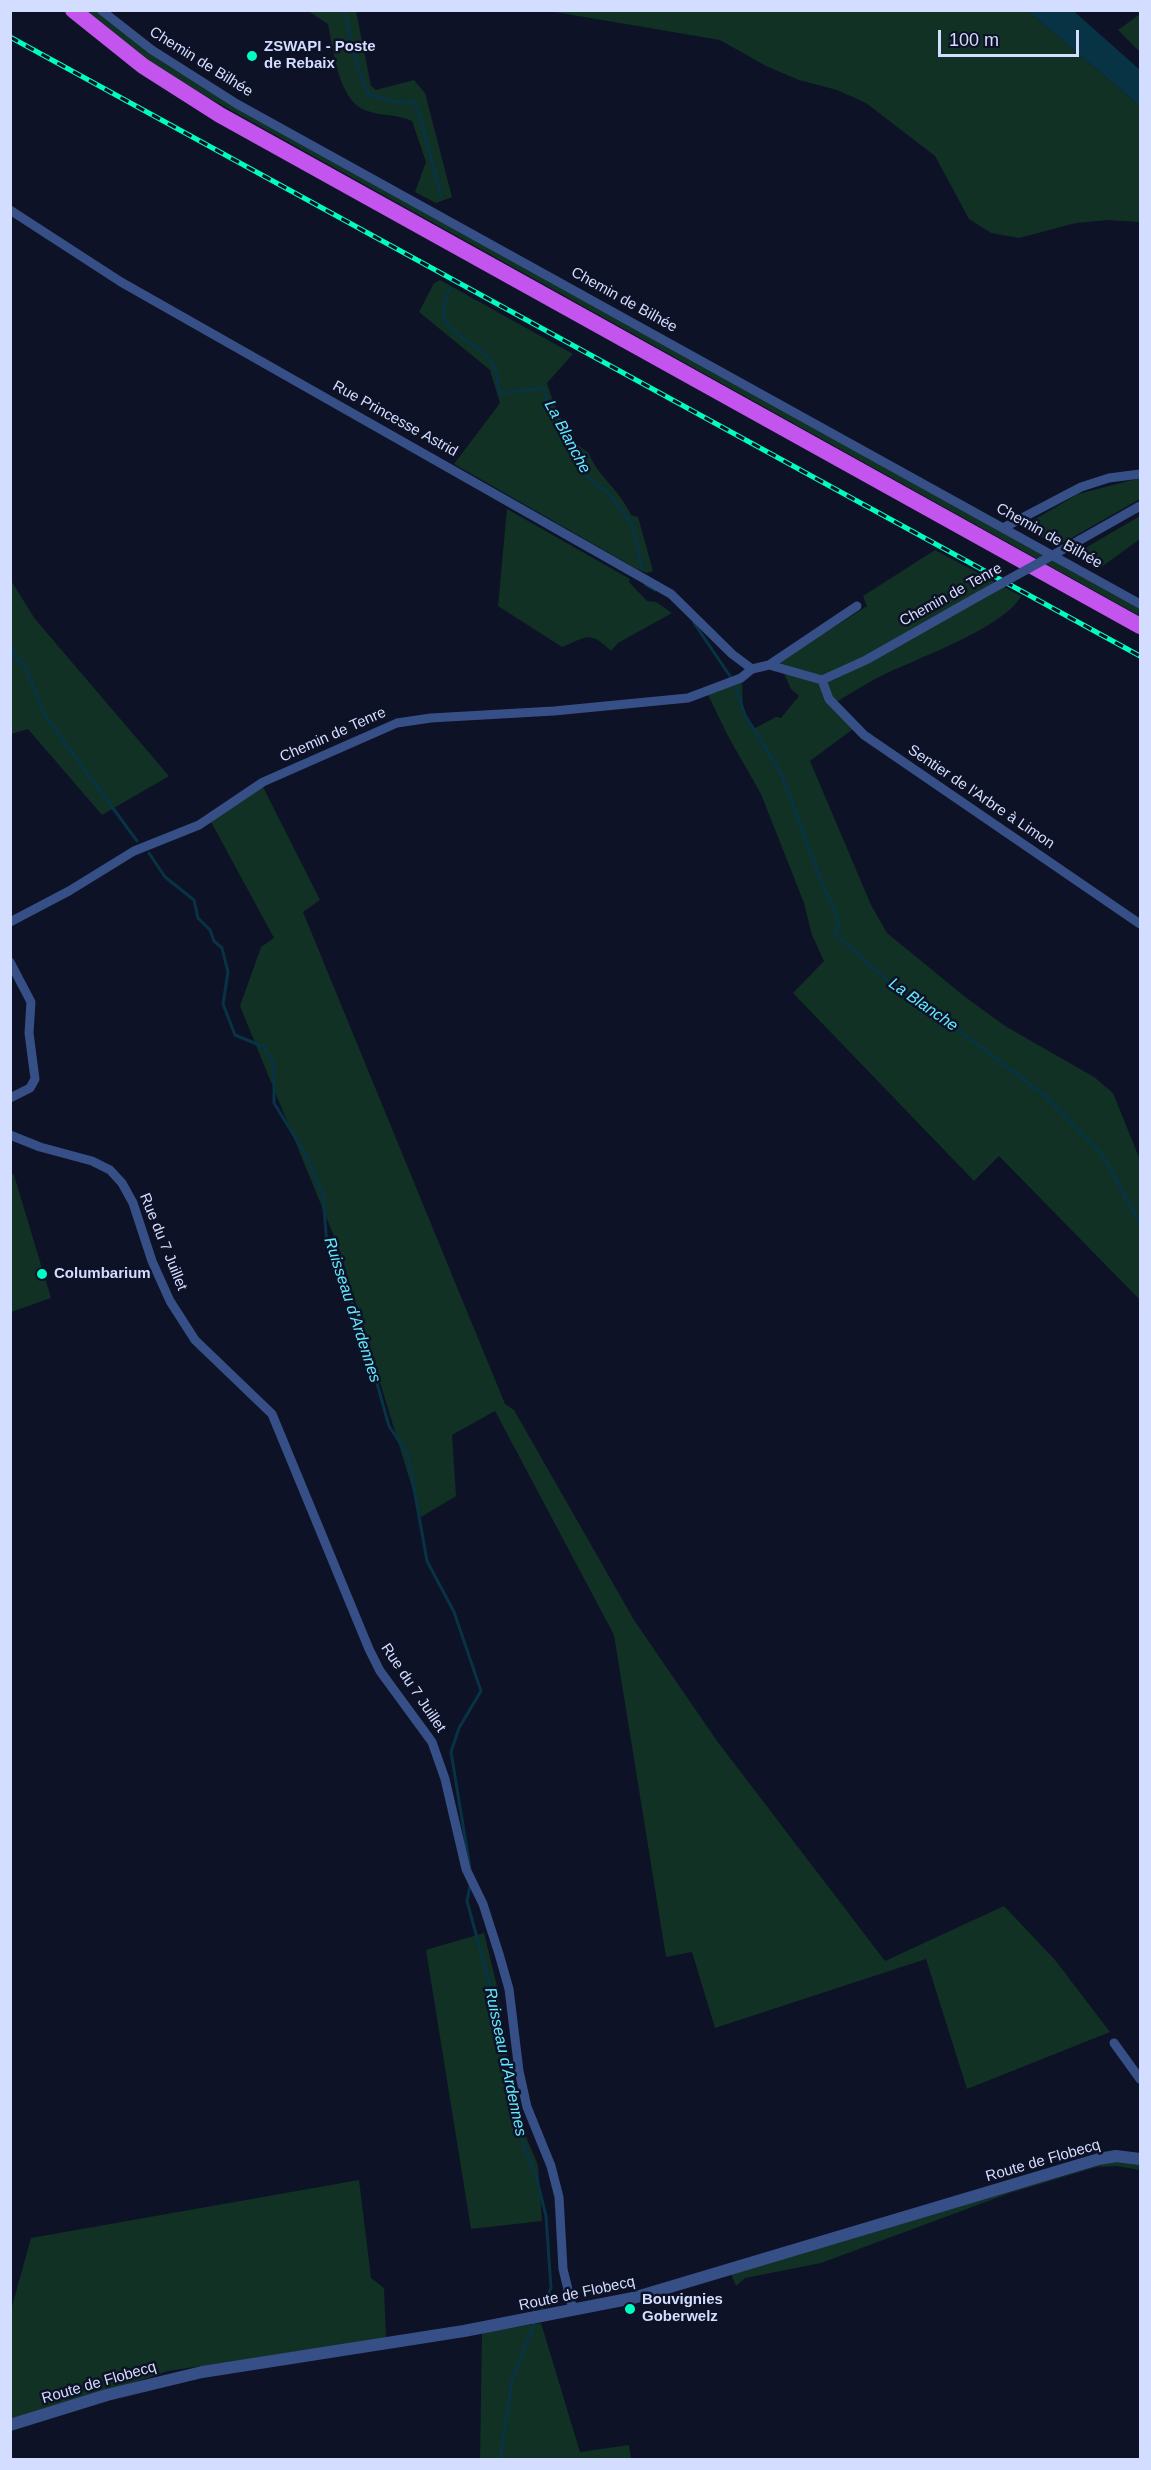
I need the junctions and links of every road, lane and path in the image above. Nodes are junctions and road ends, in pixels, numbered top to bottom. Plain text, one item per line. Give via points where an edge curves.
1 (73, 10) edge
2 (101, 10) edge
3 (10, 210) edge
4 (1140, 474) edge
5 (1140, 506) edge
6 (1003, 528) junction
7 (1140, 604) edge
8 (857, 606) dead end
9 (1140, 627) edge
10 (769, 665) junction
11 (752, 669) junction
12 (822, 680) junction
13 (10, 922) edge
14 (1140, 924) edge
15 (10, 962) edge
16 (10, 1098) edge
17 (10, 1135) edge
18 (1114, 2043) dead end
19 (1140, 2079) edge
20 (1140, 2159) edge
21 (573, 2310) junction
22 (10, 2425) edge

1 - 9 highway via 142,66 220,116
2 - 6 street, Chemin de Bilhée via 152,50 237,104
3 - 11 street, Rue Princesse Astrid via 121,282 671,594
4 - 6 street via 1080,487
5 - 12 street, Chemin de Tenre, bridge via 866,660
6 - 7 street, Chemin de Bilhée
8 - 10 street, Chemin de Tenre
10 - 11 street, Chemin de Tenre
10 - 12 street, Chemin de Tenre
11 - 13 street, Chemin de Tenre via 741,678 688,698 397,723 263,783 199,825 141,847
12 - 14 street, Sentier de l'Arbre à Limon via 829,699 864,735
15 - 16 street via 31,1002 29,1034 35,1079 30,1088
17 - 21 street, Rue du 7 Juillet via 92,1161 110,1170 122,1183 170,1301 195,1340 272,1414 369,1649 380,1671 432,1742 466,1869 483,1904 509,1989 527,2107 559,2197 562,2269
18 - 19 street
20 - 21 street, Route de Flobecq via 1099,2159 662,2290
21 - 22 street, Route de Flobecq via 202,2372 118,2392

